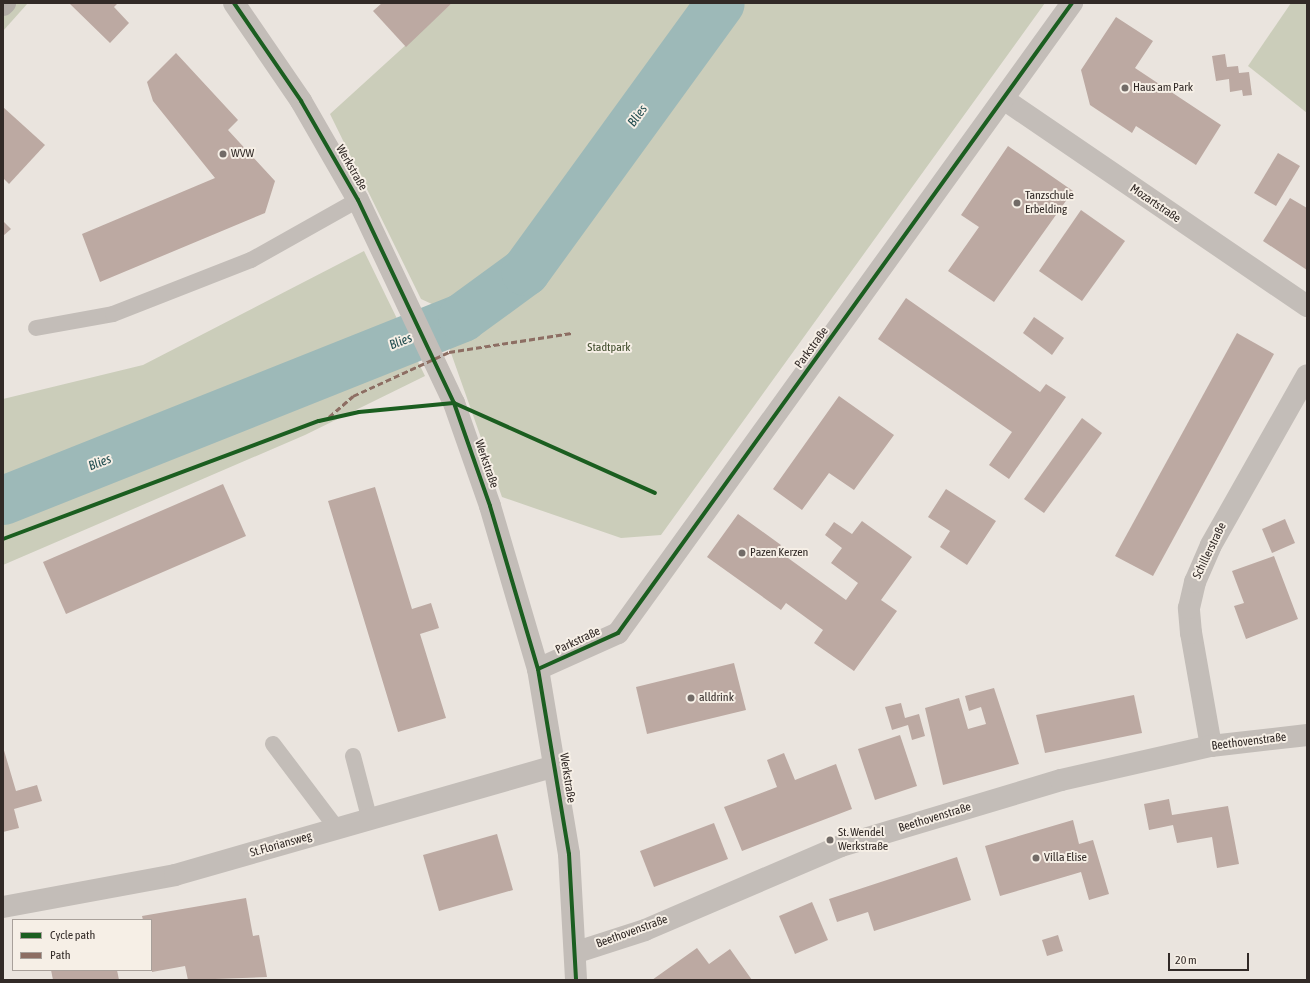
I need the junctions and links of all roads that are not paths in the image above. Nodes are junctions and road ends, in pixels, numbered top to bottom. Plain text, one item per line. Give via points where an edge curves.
1 (234, 3) edge
2 (1072, 3) edge
3 (1005, 100) junction
4 (358, 200) junction
5 (1307, 306) edge
6 (36, 328) dead end
7 (1307, 375) edge
8 (538, 669) junction
9 (1307, 735) edge
10 (273, 744) dead end
11 (1211, 746) junction
12 (353, 756) dead end
13 (555, 766) junction
14 (370, 820) junction
15 (338, 830) junction
16 (3, 907) edge
17 (577, 952) junction
18 (576, 980) edge

1 - 4 street, Werkstraße via 301,101
2 - 3 street, Parkstraße
3 - 5 street, Mozartstraße
3 - 8 street, Parkstraße via 618,632
4 - 6 lane via 251,260 114,314
4 - 8 street, Werkstraße via 438,362 490,506
7 - 11 street, Schillerstraße via 1211,545 1194,582 1189,608 1191,633
8 - 13 street, Werkstraße
9 - 11 street, Beethovenstraße
10 - 15 lane
11 - 17 street, Beethovenstraße via 1061,780 841,846 645,930
12 - 14 lane
13 - 14 street, St.Floriansweg
13 - 17 street, Werkstraße via 569,854
14 - 15 street, St.Floriansweg
15 - 16 street, St.Floriansweg via 175,875
17 - 18 street, Werkstraße

